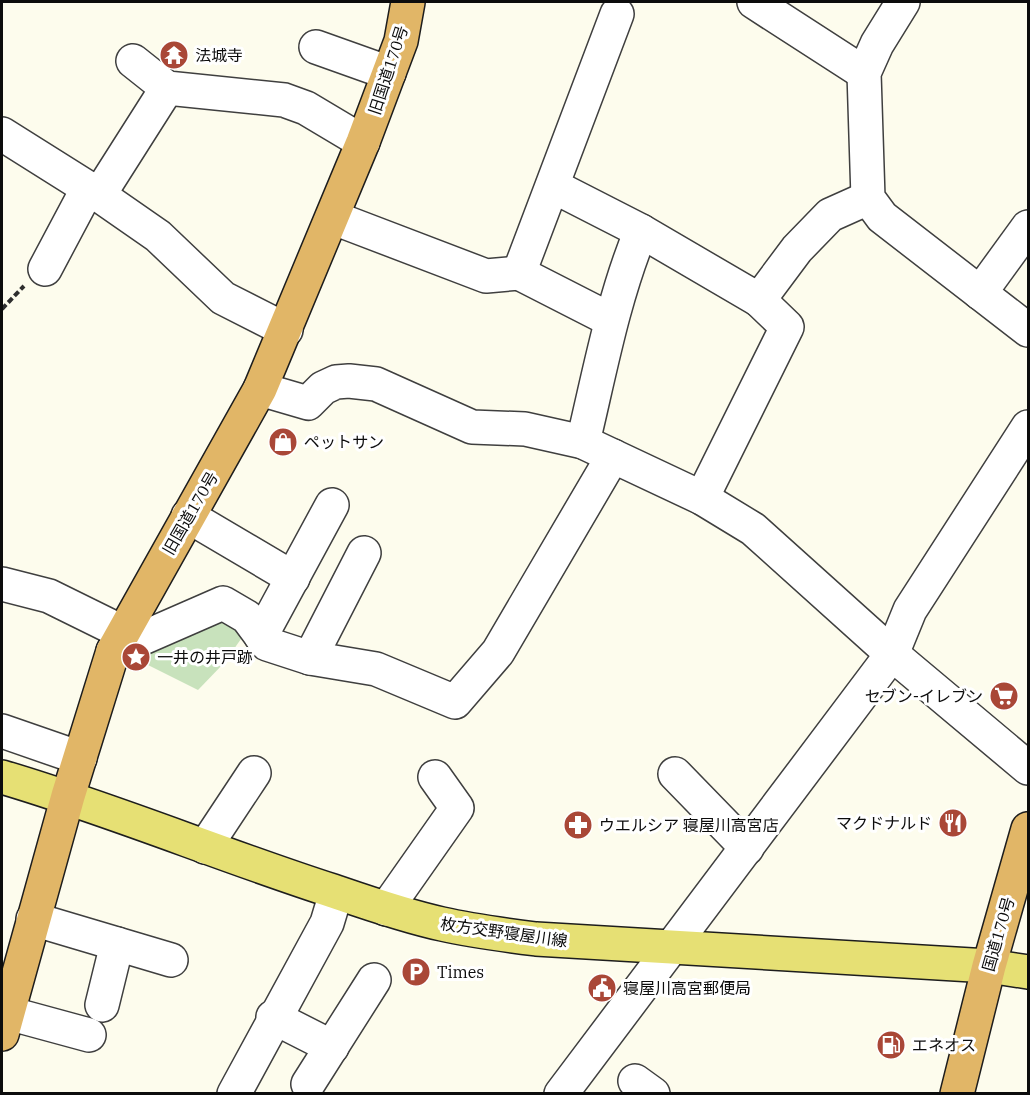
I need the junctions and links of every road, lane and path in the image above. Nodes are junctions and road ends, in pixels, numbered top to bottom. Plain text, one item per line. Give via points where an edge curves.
1 (408, 2) edge
2 (754, 2) edge
3 (903, 2) edge
4 (618, 14) dead end
5 (316, 47) dead end
6 (133, 61) dead end
7 (389, 74) junction
8 (864, 74) junction
9 (167, 88) junction
10 (2, 134) edge
11 (363, 142) junction
12 (553, 186) junction
13 (93, 191) junction
14 (868, 198) junction
15 (334, 218) junction
16 (1029, 227) edge
17 (641, 231) junction
18 (45, 269) joint
19 (519, 273) junction
20 (980, 293) junction
21 (759, 300) junction
22 (2, 309) edge
23 (611, 320) junction
24 (286, 330) junction
25 (1029, 330) edge
26 (260, 389) junction
27 (1029, 427) edge
28 (583, 442) junction
29 (613, 456) junction
30 (702, 498) junction
31 (332, 505) dead end
32 (188, 516) junction
33 (364, 553) dead end
34 (293, 578) junction
35 (2, 584) edge
36 (261, 636) junction
37 (117, 642) junction
38 (892, 654) junction
39 (310, 658) junction
40 (2, 731) edge
41 (80, 758) junction
42 (1029, 768) edge
43 (254, 773) dead end
44 (675, 774) dead end
45 (2, 777) edge
46 (435, 777) dead end
47 (68, 796) junction
48 (1029, 829) edge
49 (205, 847) junction
50 (747, 848) junction
51 (336, 892) junction
52 (386, 909) junction
53 (33, 919) junction
54 (117, 944) junction
55 (673, 947) junction
56 (11, 959) edge
57 (171, 960) dead end
58 (989, 966) junction
59 (1029, 972) edge
60 (375, 980) dead end
61 (979, 1004) junction
62 (102, 1005) dead end
63 (273, 1017) junction
64 (5, 1023) edge
65 (89, 1035) dead end
66 (332, 1047) junction
67 (308, 1084) dead end
68 (234, 1094) edge
69 (561, 1094) edge
70 (946, 1094) edge
71 (957, 1094) edge

1 - 7 highway, 旧国道170号 via 401,41
2 - 8 street
3 - 8 street
4 - 12 street
5 - 7 street
6 - 9 street
7 - 11 highway, 旧国道170号
8 - 14 street
9 - 11 street via 284,100 306,108
9 - 13 street
10 - 13 street
11 - 15 highway, 旧国道170号
12 - 17 street
12 - 19 street
13 - 18 street
13 - 24 street via 158,236 223,298
14 - 20 street via 882,218
14 - 21 street via 830,215 797,249
15 - 19 street via 486,276
15 - 24 highway, 旧国道170号
16 - 20 street
17 - 21 street
17 - 23 street
18 - 22 path
19 - 23 street
20 - 25 street
21 - 30 street via 787,327
23 - 28 street
24 - 26 highway, 旧国道170号
26 - 28 street via 308,403 336,382 376,384 472,427 525,429
26 - 32 highway, 旧国道170号
27 - 38 street via 910,610
28 - 29 street
29 - 30 street
29 - 39 street via 498,652 455,702 376,669
30 - 38 street via 753,530
31 - 34 street
32 - 34 street
32 - 37 highway, 旧国道170号
33 - 39 street
34 - 36 street
35 - 37 street via 49,597
36 - 37 street via 247,617 223,603
36 - 39 street via 267,644
37 - 41 highway, 旧国道170号
38 - 42 street
38 - 50 street
40 - 41 street
41 - 47 highway, 旧国道170号
43 - 49 street
44 - 50 street
45 - 47 main road, 枚方交野寝屋川線
46 - 52 street via 457,808
47 - 49 main road, 枚方交野寝屋川線
47 - 53 highway, 旧国道170号
48 - 58 highway, 国道170号
49 - 51 main road, 枚方交野寝屋川線
50 - 55 street
51 - 52 main road, 枚方交野寝屋川線
51 - 63 street via 327,923
52 - 55 main road, 枚方交野寝屋川線 via 440,924 536,939
53 - 54 street
53 - 56 highway, 旧国道170号
54 - 57 street
54 - 62 street
55 - 58 main road, 枚方交野寝屋川線
55 - 69 street
56 - 64 highway, 旧国道170号
58 - 59 main road, 枚方交野寝屋川線
58 - 61 highway, 国道170号
60 - 66 street
61 - 70 highway, 国道170号
61 - 71 highway, 国道170号
63 - 66 street
63 - 68 street
64 - 65 street
66 - 67 street

